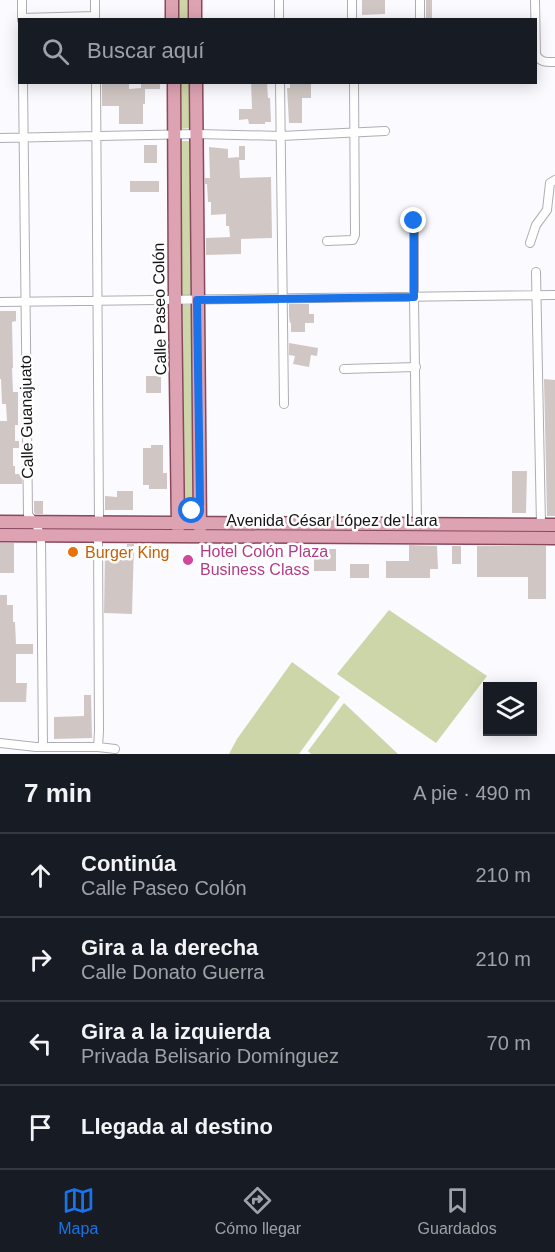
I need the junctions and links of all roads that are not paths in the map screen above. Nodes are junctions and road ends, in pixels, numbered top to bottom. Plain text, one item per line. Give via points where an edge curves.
1 (22, 0) edge
2 (95, 0) edge
3 (172, 0) edge
4 (195, 0) edge
5 (279, 0) edge
6 (352, 0) edge
7 (420, 0) edge
8 (535, 0) edge
9 (22, 18) edge
10 (95, 18) edge
11 (172, 18) edge
12 (195, 18) edge
13 (279, 18) edge
14 (352, 18) edge
15 (420, 18) edge
16 (535, 18) edge
17 (537, 57) edge
18 (555, 62) edge
19 (23, 84) edge
20 (96, 84) edge
21 (174, 84) edge
22 (196, 84) edge
23 (280, 84) edge
24 (354, 84) edge
25 (385, 131) dead end
26 (354, 132) junction
27 (175, 134) junction
28 (198, 134) junction
29 (281, 135) junction
30 (96, 137) junction
31 (0, 138) edge
32 (24, 138) junction
33 (555, 180) edge
34 (414, 221) dead end
35 (327, 241) dead end
36 (530, 243) dead end
37 (536, 272) dead end
38 (537, 295) junction
39 (555, 295) edge
40 (414, 297) junction
41 (283, 299) junction
42 (175, 300) junction
43 (197, 300) junction
44 (0, 302) edge
45 (25, 302) junction
46 (97, 302) junction
47 (416, 367) junction
48 (344, 369) dead end
49 (284, 404) dead end
50 (178, 501) junction
51 (200, 505) junction
52 (0, 522) edge
53 (35, 522) junction
54 (99, 523) junction
55 (200, 523) junction
56 (417, 524) junction
57 (541, 525) junction
58 (555, 525) edge
59 (178, 529) junction
60 (0, 535) edge
61 (41, 536) junction
62 (98, 536) junction
63 (200, 536) junction
64 (555, 538) edge
65 (0, 743) edge
66 (98, 747) junction
67 (39, 749) edge
68 (115, 749) dead end

1 - 9 street
2 - 10 street
3 - 11 main road
4 - 12 main road
5 - 13 street
6 - 14 street
7 - 15 street
8 - 16 street
17 - 18 street
19 - 32 street, Calle Guanajuato
20 - 30 street
21 - 27 main road, Calle Paseo Colón
22 - 28 main road
23 - 29 street
24 - 26 street
25 - 26 street
26 - 29 street
26 - 35 street via 355,235 353,240
27 - 28 street
27 - 30 street
27 - 42 main road, Calle Paseo Colón
28 - 29 street
28 - 43 main road
29 - 41 street
30 - 32 street
30 - 46 street
31 - 32 street
32 - 45 street, Calle Guanajuato
33 - 36 street via 550,183 547,210
34 - 40 street
37 - 38 street
38 - 39 street
38 - 40 street
38 - 57 street
40 - 41 street
40 - 47 street
41 - 43 street
41 - 49 street
42 - 43 street
42 - 46 street
42 - 50 main road, Calle Paseo Colón
43 - 51 main road
44 - 45 street
45 - 46 street
45 - 53 street, Calle Guanajuato via 28,515
46 - 54 street
47 - 48 street
47 - 56 street
50 - 51 main road via 186,512 195,511
50 - 59 main road, Calle Paseo Colón
51 - 55 main road
52 - 53 main road, Avenida César López de Lara
53 - 54 main road, Avenida César López de Lara
53 - 61 street, Calle Guanajuato
54 - 59 main road, Avenida César López de Lara
55 - 56 main road, Avenida César López de Lara
55 - 59 main road, Avenida César López de Lara
55 - 63 main road
56 - 57 main road, Avenida César López de Lara
57 - 58 main road, Avenida César López de Lara
59 - 62 main road, Avenida César López de Lara
59 - 63 main road, Avenida César López de Lara
60 - 61 main road, Avenida César López de Lara
61 - 62 main road, Avenida César López de Lara
61 - 67 street, Calle Guanajuato
62 - 66 street
63 - 64 main road, Avenida César López de Lara
65 - 67 street
66 - 67 street
66 - 68 street

